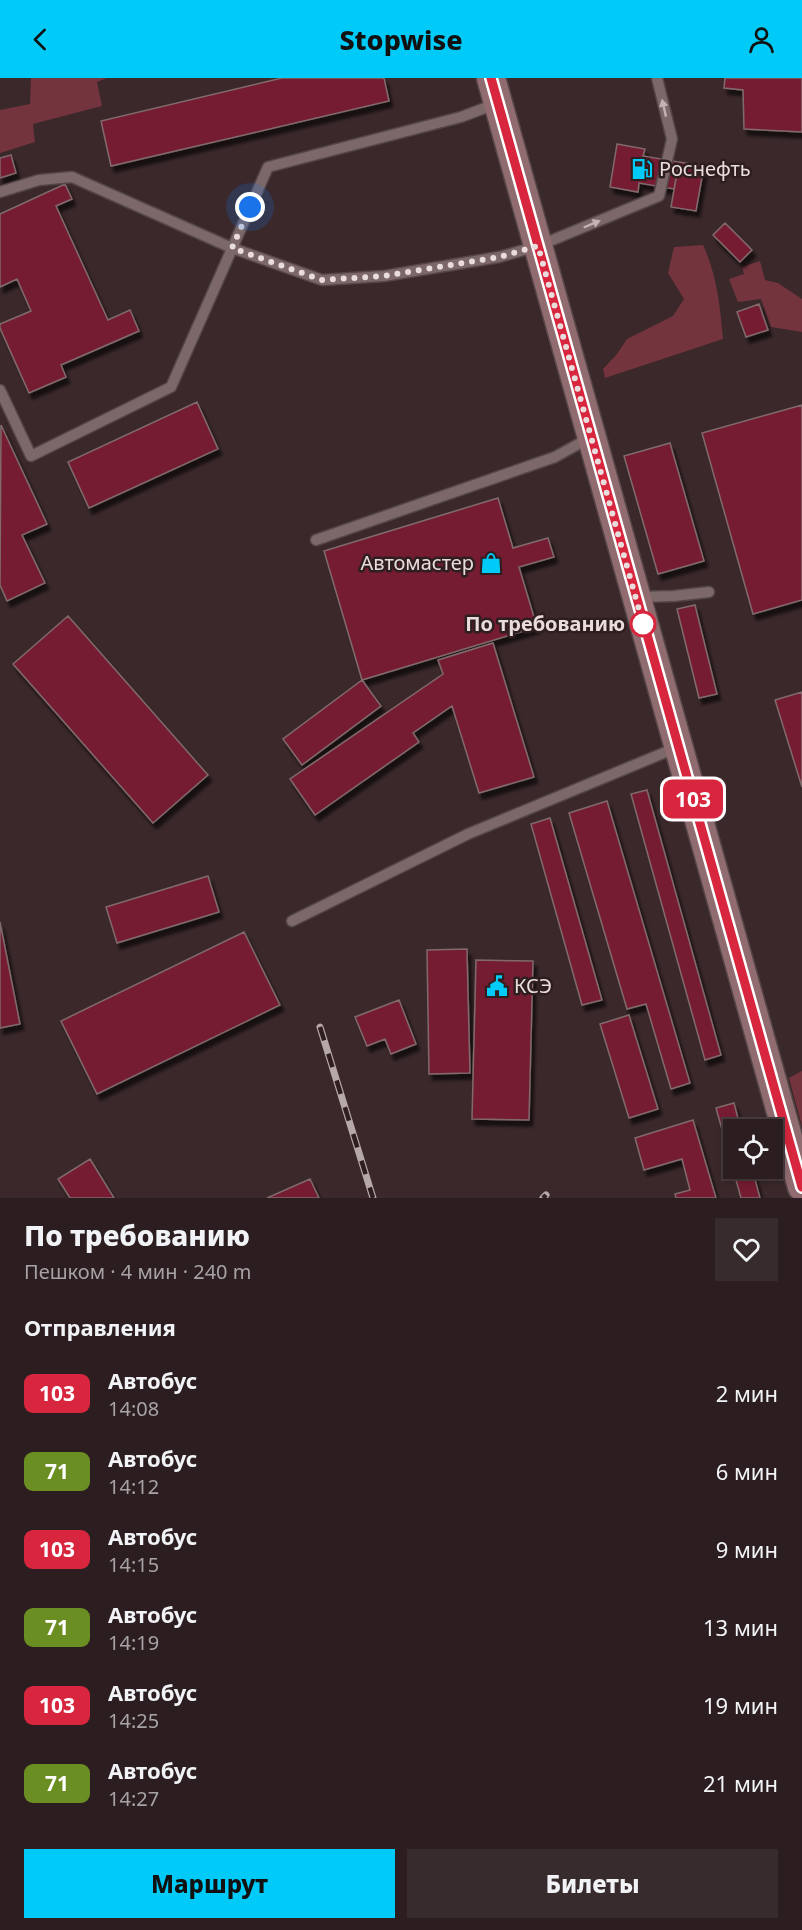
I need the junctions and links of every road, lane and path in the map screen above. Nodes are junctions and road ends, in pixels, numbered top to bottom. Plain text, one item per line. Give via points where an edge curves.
1 (657, 78) edge
2 (494, 91) edge
3 (0, 192) edge
4 (538, 246) junction
5 (232, 248) junction
6 (0, 390) edge
7 (591, 437) junction
8 (316, 540) dead end
9 (709, 592) dead end
10 (636, 597) junction
11 (678, 747) junction
12 (292, 921) dead end
13 (801, 1176) edge

4 -> 1 lane via 659,196 672,139
2 - 4 main road
2 - 5 lane via 461,117 268,167
3 - 5 lane via 39,180 72,177
4 - 5 lane via 499,257 384,276 322,280
4 - 7 main road
5 - 6 lane via 171,387 32,456
7 - 8 lane via 555,457
7 - 10 main road
9 - 10 lane
10 - 11 main road
11 - 12 lane via 468,834
11 - 13 main road

